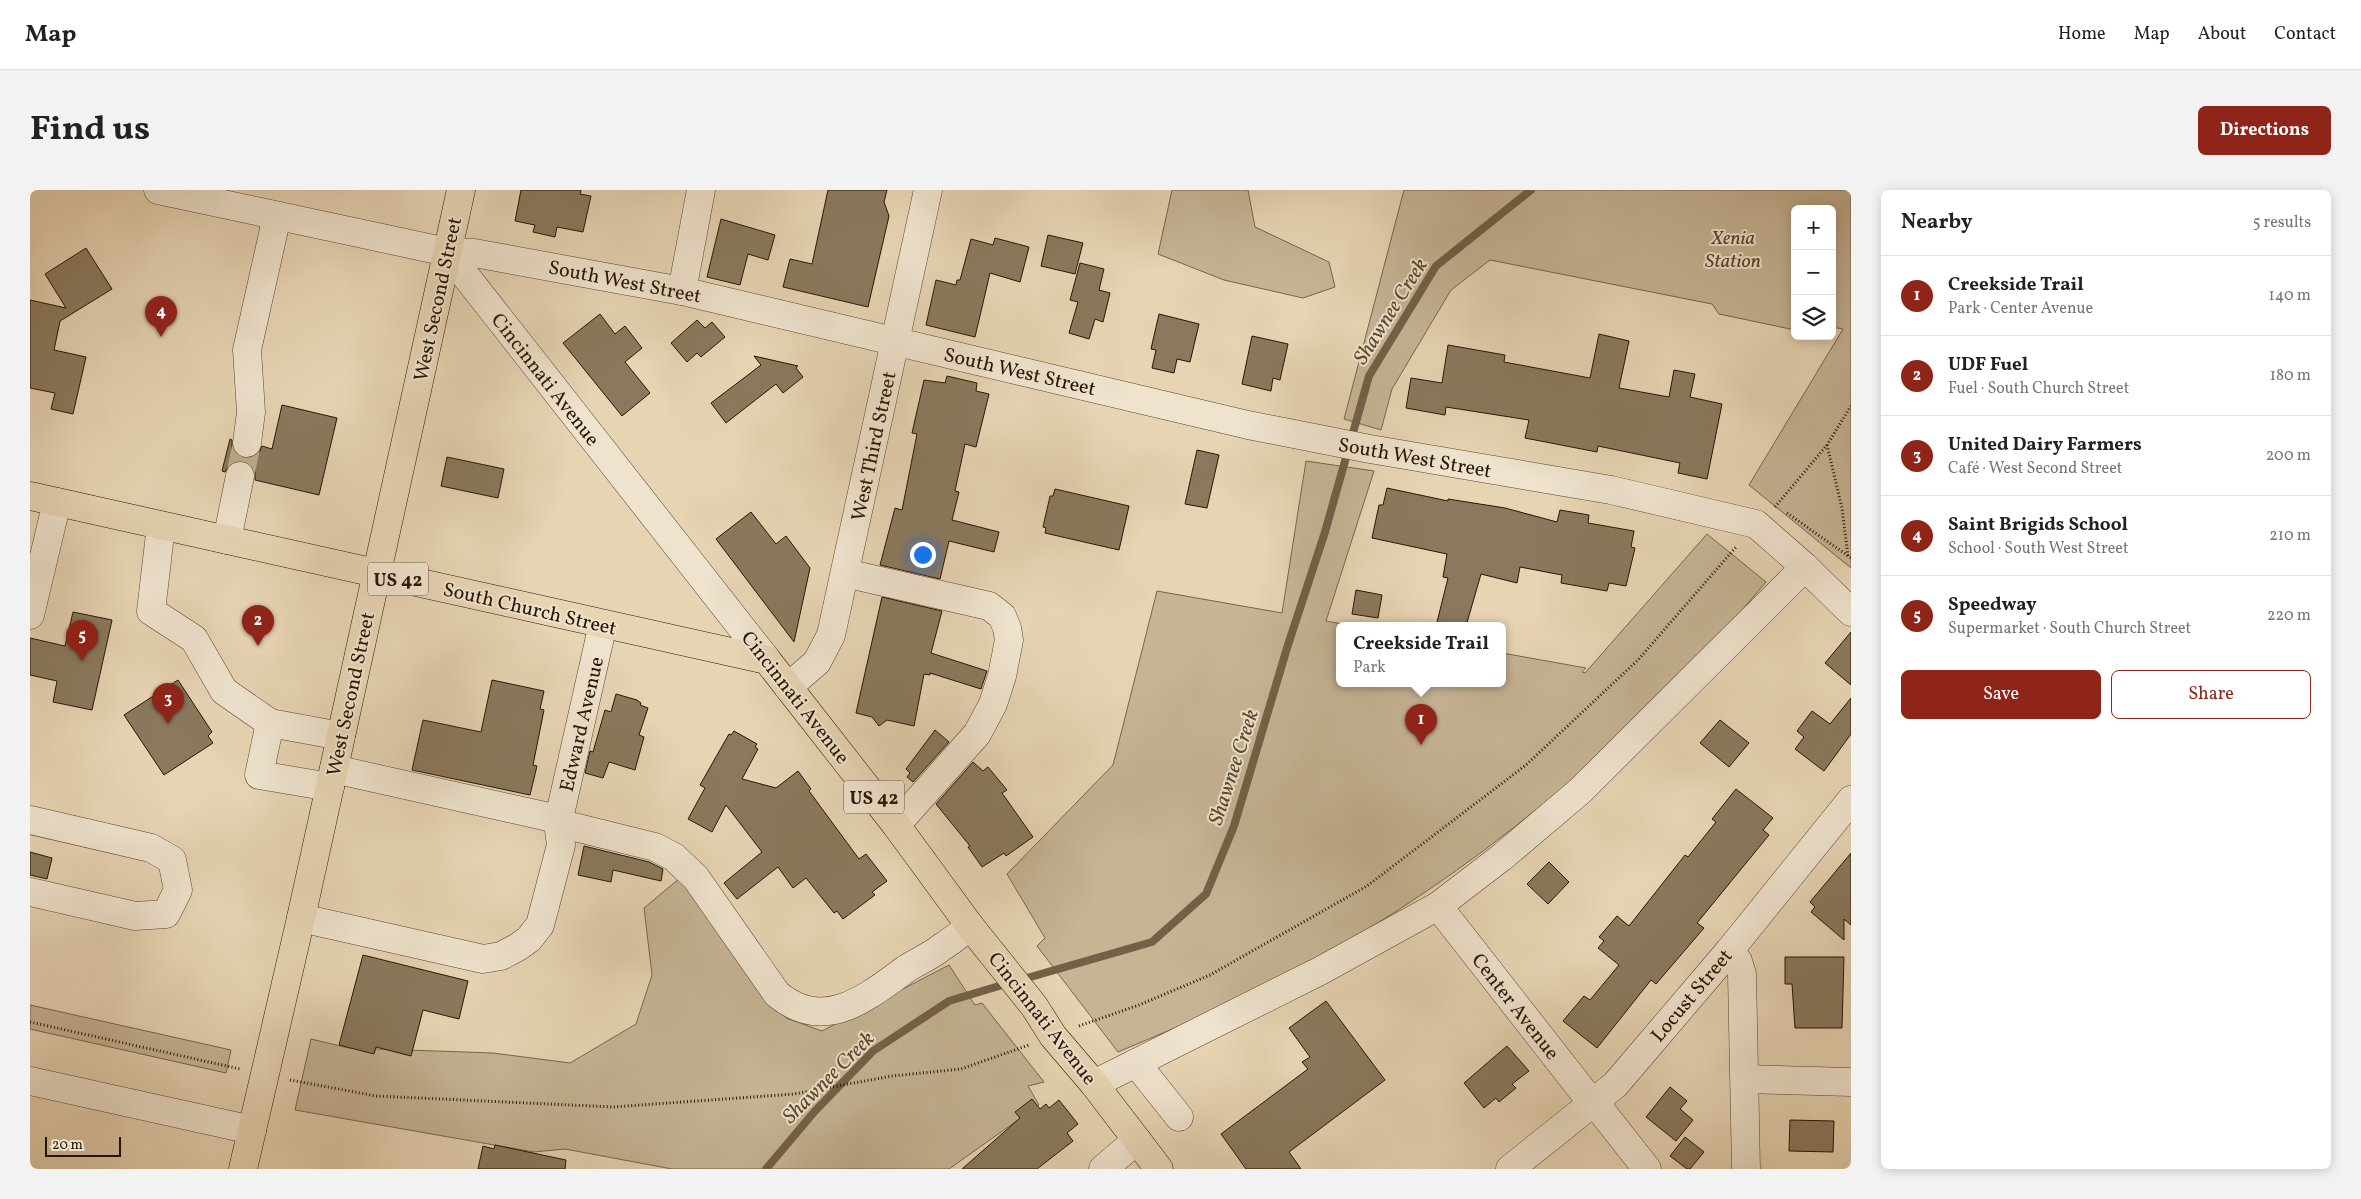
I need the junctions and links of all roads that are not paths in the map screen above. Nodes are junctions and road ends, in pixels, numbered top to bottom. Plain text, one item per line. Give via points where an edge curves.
1 (158, 190) edge
2 (461, 190) edge
3 (701, 190) edge
4 (928, 190) edge
5 (277, 216) junction
6 (447, 252) junction
7 (682, 291) junction
8 (896, 341) junction
9 (247, 443) tunnel mouth
10 (240, 476) tunnel mouth
11 (30, 496) edge
12 (57, 502) junction
13 (161, 526) junction
14 (227, 540) junction
15 (1805, 566) junction
16 (845, 573) junction
17 (377, 574) junction
18 (1851, 612) edge
19 (30, 615) edge
20 (603, 624) junction
21 (767, 660) junction
22 (788, 686) junction
23 (270, 723) junction
24 (341, 736) junction
25 (332, 778) junction
26 (1851, 800) edge
27 (30, 820) edge
28 (558, 823) junction
29 (896, 825) junction
30 (30, 892) edge
31 (1438, 906) junction
32 (301, 918) junction
33 (974, 930) junction
34 (1730, 950) junction
35 (1136, 1063) junction
36 (1745, 1080) junction
37 (30, 1081) edge
38 (1851, 1082) edge
39 (1094, 1084) junction
40 (1596, 1102) junction
41 (1179, 1117) dead end
42 (252, 1130) junction
43 (1137, 1140) junction
44 (243, 1169) edge
45 (1103, 1169) edge
46 (1159, 1169) edge
47 (1510, 1169) edge
48 (1647, 1169) edge
49 (1746, 1169) edge

1 - 5 street, South West Street
2 - 6 main road, West Second Street
3 - 7 street
4 - 8 street, West Third Street
5 - 6 street, South West Street
5 - 9 street via 247,350 251,412
6 - 7 street, South West Street via 481,254
6 - 17 main road, West Second Street
6 - 21 street, Cincinnati Avenue
7 - 8 street, South West Street
8 - 15 street, South West Street via 1248,425 1328,442 1611,490 1756,524
8 - 16 street, West Third Street
10 - 14 street
11 - 12 main road, South Church Street / US 42
12 - 13 main road, South Church Street / US 42
12 - 19 street
13 - 14 main road, South Church Street / US 42
13 - 23 street via 151,611 194,639 224,691
14 - 17 main road, South Church Street / US 42
15 - 18 street, South West Street
15 - 31 street via 1580,791
16 - 22 street, West Third Street via 825,649 810,669
16 - 29 street via 989,606 1002,616 1007,628 1009,640 1002,676 993,704 977,734
17 - 20 main road, South Church Street / US 42
17 - 24 main road, West Second Street
20 - 21 main road, South Church Street / US 42
20 - 28 street, Edward Avenue
21 - 22 main road, Cincinnati Avenue / US 42
22 - 29 main road, Cincinnati Avenue / US 42
23 - 24 street
23 - 25 street via 259,774
24 - 25 main road, West Second Street
25 - 28 street via 553,818
25 - 32 main road, West Second Street
26 - 34 street, Locust Street
27 - 30 street via 150,848 172,860 178,890 166,914 135,916
28 - 32 street, Edward Avenue via 561,845 540,926 530,939 502,956 469,958
28 - 33 street via 655,847 674,857 696,878 777,994 807,1012 846,1007 873,994
29 - 33 main road, Cincinnati Avenue / US 42
31 - 35 street via 1320,971
31 - 40 street, Center Avenue via 1588,1099
32 - 42 main road, West Second Street
33 - 39 main road, Cincinnati Avenue / US 42 via 1034,1006 1053,1036
34 - 36 street via 1742,974
34 - 40 street, Locust Street via 1616,1085
35 - 39 street
35 - 41 street
36 - 38 street
36 - 49 street
37 - 42 street
39 - 43 main road, Cincinnati Avenue / US 42
40 - 47 street, Locust Street
40 - 48 street, Center Avenue
42 - 44 main road, West Second Street
43 - 45 street
43 - 46 main road, Cincinnati Avenue / US 42

